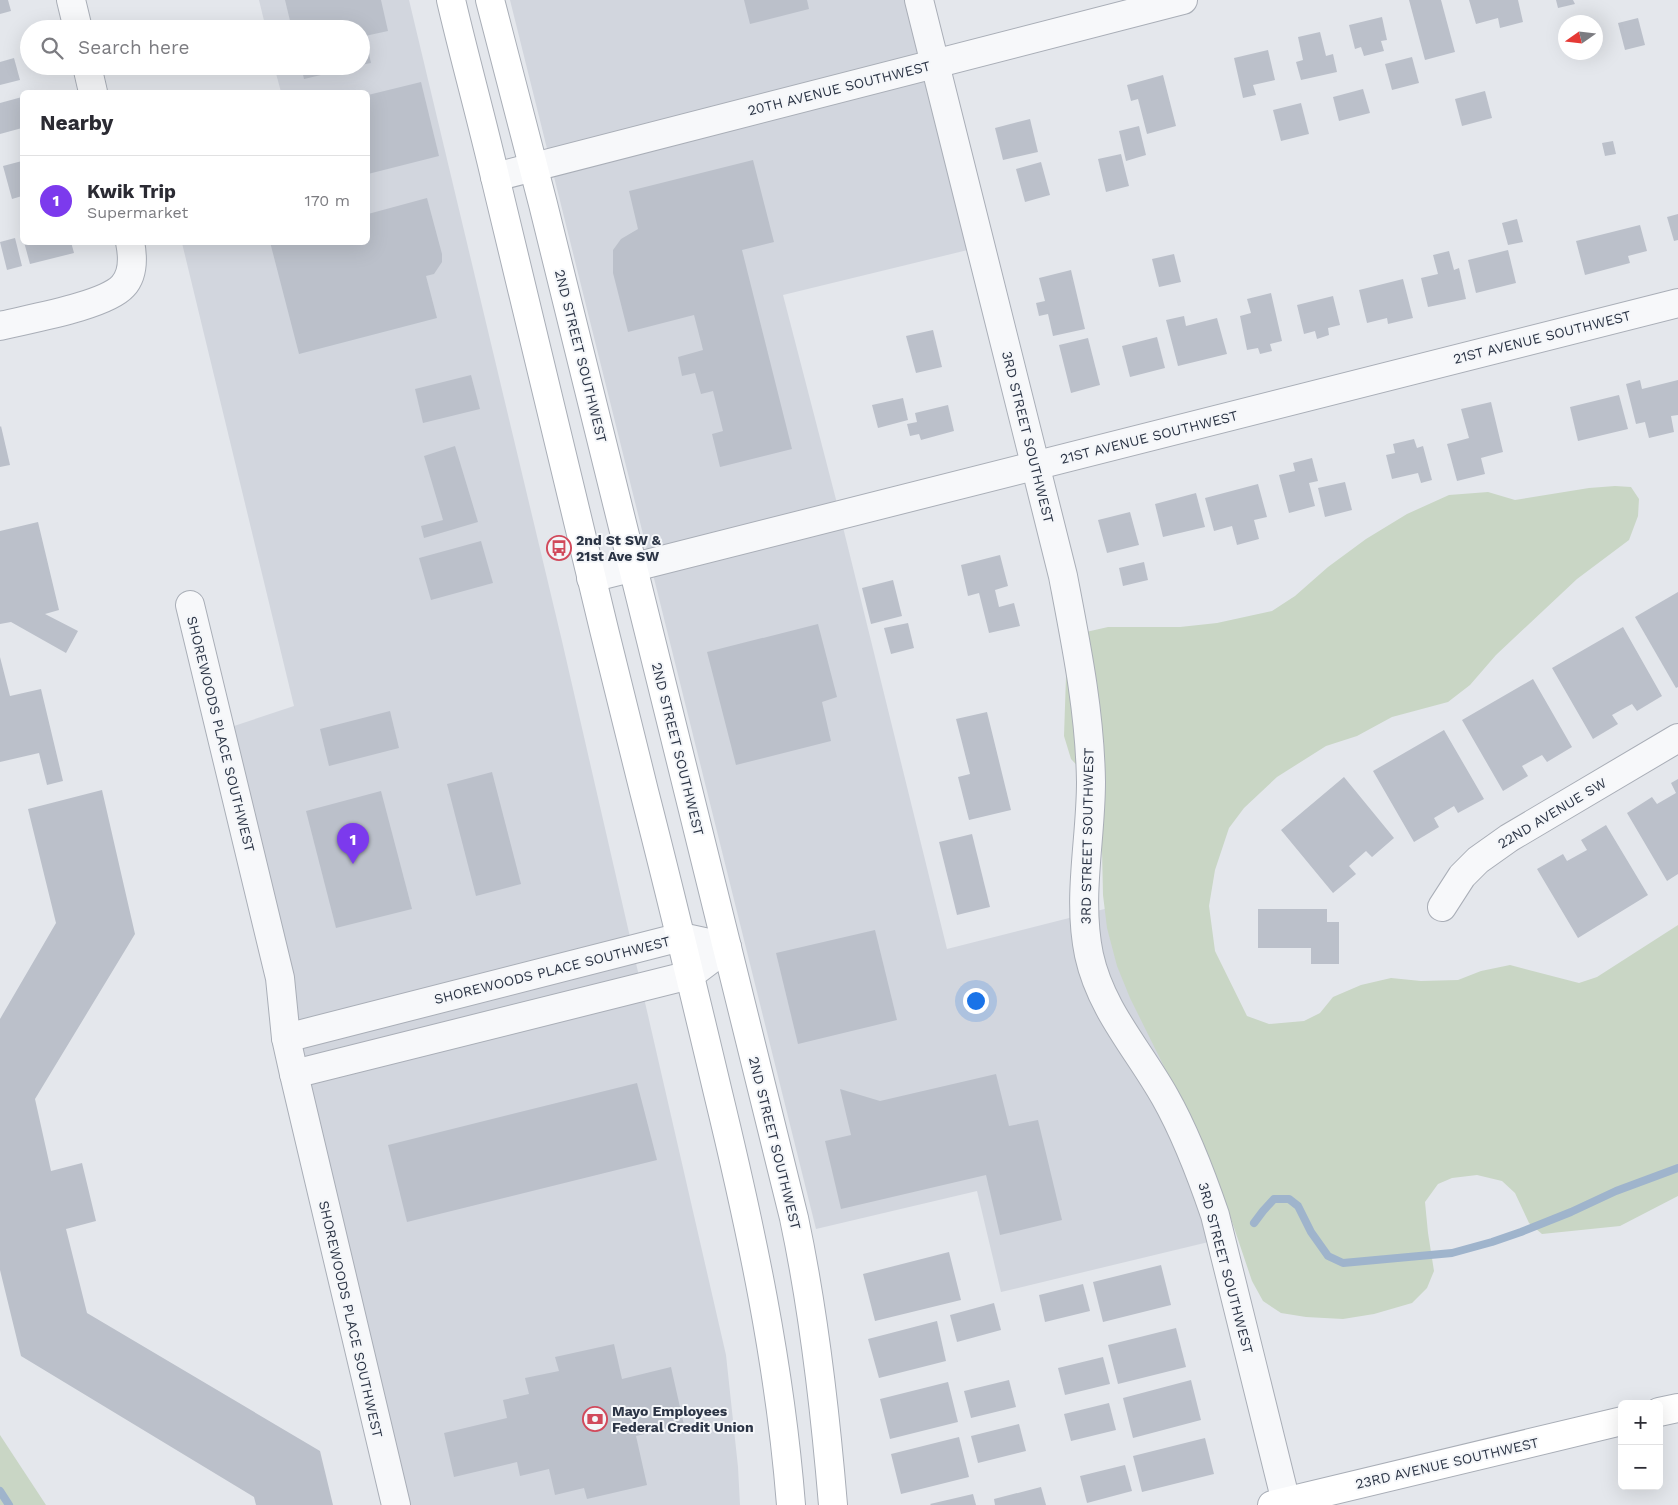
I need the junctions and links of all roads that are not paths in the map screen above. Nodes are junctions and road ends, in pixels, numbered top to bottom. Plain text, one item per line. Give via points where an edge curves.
1 (71, 0) edge
2 (451, 0) edge
3 (490, 0) edge
4 (919, 0) edge
5 (1182, 0) edge
6 (76, 20) edge
7 (934, 64) junction
8 (89, 75) edge
9 (93, 90) edge
10 (533, 167) junction
11 (495, 177) junction
12 (130, 245) edge
13 (1678, 303) edge
14 (0, 326) edge
15 (1035, 465) junction
16 (633, 568) junction
17 (591, 578) junction
18 (190, 605) dead end
19 (1678, 738) edge
20 (1442, 907) dead end
21 (681, 938) junction
22 (727, 947) junction
23 (690, 975) junction
24 (286, 1038) junction
25 (294, 1074) junction
26 (1618, 1422) edge
27 (1279, 1503) edge
28 (396, 1505) edge
29 (791, 1505) edge
30 (833, 1505) edge

1 - 6 street
2 - 11 main road
3 - 10 main road, 2ND STREET SOUTHWEST
4 - 7 street, 3RD STREET SOUTHWEST
5 - 7 street, 20TH AVENUE SOUTHWEST
7 - 10 street, 20TH AVENUE SOUTHWEST
7 - 15 street, 3RD STREET SOUTHWEST
8 - 9 street
10 - 11 street, 20TH AVENUE SOUTHWEST
10 - 16 main road, 2ND STREET SOUTHWEST
11 - 17 main road
12 - 14 street via 130,274 117,292 98,301
13 - 15 street, 21ST AVENUE SOUTHWEST
15 - 16 street, 21ST AVENUE SOUTHWEST
15 - 27 street, 3RD STREET SOUTHWEST via 1063,576 1086,708 1091,784 1083,906 1089,956 1106,1003 1168,1102 1204,1182 1215,1215
16 - 17 street, 21ST AVENUE SOUTHWEST
16 - 22 main road, 2ND STREET SOUTHWEST
17 - 21 main road
18 - 24 street, SHOREWOODS PLACE SOUTHWEST via 280,978
19 - 20 street, 22ND AVENUE SW via 1484,855 1462,876
21 - 22 street, SHOREWOODS PLACE SOUTHWEST
21 - 23 main road
21 - 24 street, SHOREWOODS PLACE SOUTHWEST
22 - 23 street
22 - 30 main road, 2ND STREET SOUTHWEST via 804,1269
23 - 25 street
23 - 29 main road via 760,1277 774,1354
24 - 25 street, SHOREWOODS PLACE SOUTHWEST
25 - 28 street, SHOREWOODS PLACE SOUTHWEST
26 - 27 main road, 23RD AVENUE SOUTHWEST

